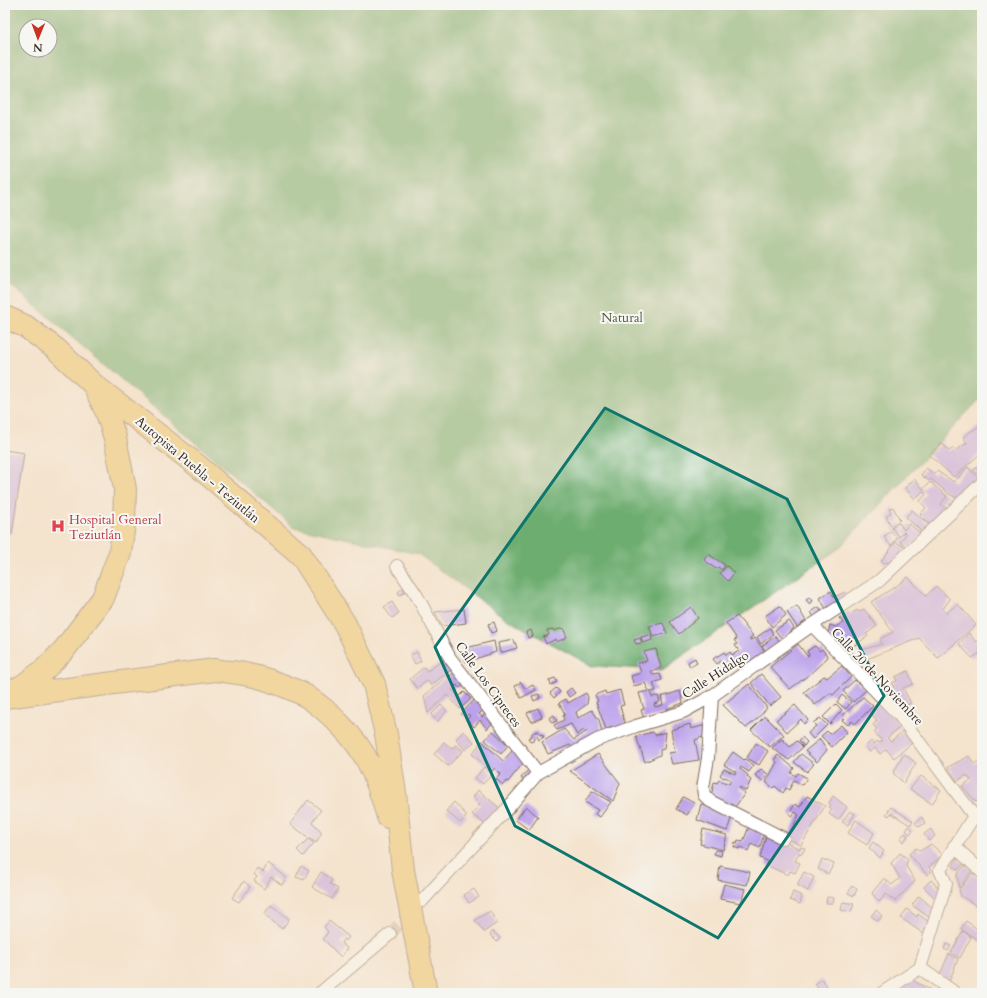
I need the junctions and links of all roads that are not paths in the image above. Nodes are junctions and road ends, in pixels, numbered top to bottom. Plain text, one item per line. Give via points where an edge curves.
1 (5, 318) edge
2 (94, 385) junction
3 (980, 488) edge
4 (397, 566) dead end
5 (812, 625) junction
6 (5, 693) edge
7 (712, 696) junction
8 (5, 697) edge
9 (538, 773) junction
10 (978, 814) edge
11 (783, 838) dead end
12 (954, 846) junction
13 (403, 870) junction
14 (982, 872) edge
15 (422, 900) tunnel mouth
16 (390, 934) tunnel mouth
17 (920, 968) junction
18 (320, 993) edge
19 (426, 993) edge
20 (882, 993) edge
21 (955, 993) edge

1 - 2 highway, Autopista Puebla - Teziutlán via 25,326 56,349
2 - 6 highway, Autopista Puebla - Teziutlán via 115,438 125,489 120,553 108,588 98,607 64,650 43,671
2 - 13 highway, Autopista Puebla - Teziutlán via 198,466 301,555 345,624 376,691 386,734
3 - 5 street, Calle Hidalgo via 879,581
4 - 9 street, Calle Los Cipreces via 417,596 450,658
5 - 7 street, Calle Hidalgo
5 - 10 street, Calle 20 de Noviembre via 899,715
7 - 9 street, Calle Hidalgo via 683,712 597,740
7 - 11 street via 704,794 710,800
8 - 13 highway via 216,670 249,675 279,684 305,696 327,712 358,746 368,762 383,800
9 - 15 street, Calle Hidalgo
10 - 12 street
12 - 14 street
12 - 17 street via 940,870 946,884
13 - 19 highway
16 - 18 street
17 - 20 street
17 - 21 street

